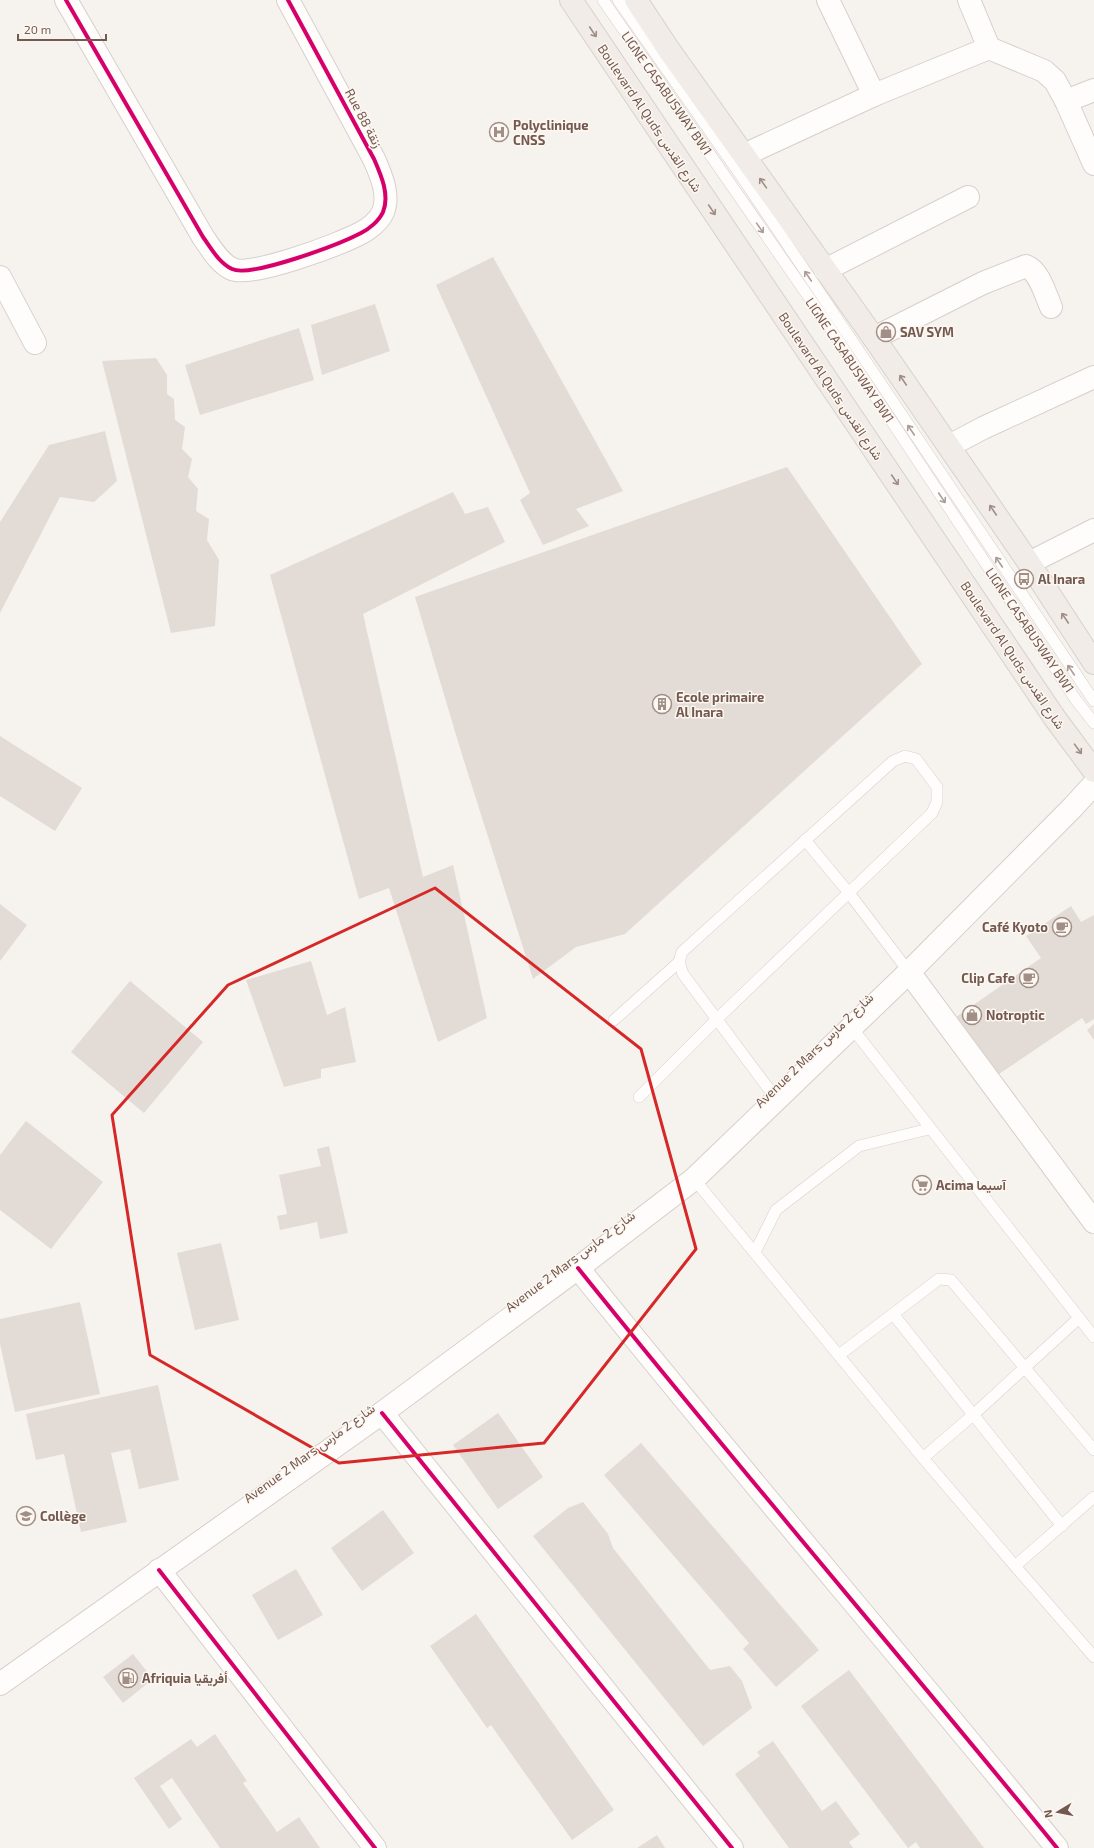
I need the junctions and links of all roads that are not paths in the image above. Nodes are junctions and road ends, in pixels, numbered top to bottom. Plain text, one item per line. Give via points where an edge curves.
1 (66, 0) edge
2 (288, 0) edge
3 (571, 0) edge
4 (603, 0) edge
5 (618, 0) edge
6 (636, 0) edge
7 (828, 0) edge
8 (970, 0) edge
9 (989, 48) junction
10 (1094, 90) edge
11 (874, 96) junction
12 (1066, 101) junction
13 (744, 155) junction
14 (1094, 164) edge
15 (968, 197) dead end
16 (825, 270) junction
17 (0, 277) edge
18 (1051, 307) dead end
19 (874, 338) junction
20 (35, 342) dead end
21 (1094, 378) edge
22 (949, 446) junction
23 (1094, 530) edge
24 (1029, 563) junction
25 (1094, 662) edge
26 (1094, 702) edge
27 (1094, 723) edge
28 (1094, 771) edge
29 (1094, 784) edge
30 (805, 840) junction
31 (849, 893) junction
32 (679, 962) junction
33 (909, 972) junction
34 (717, 1018) junction
35 (614, 1020) dead end
36 (852, 1028) junction
37 (639, 1097) dead end
38 (777, 1100) junction
39 (929, 1129) junction
40 (694, 1179) junction
41 (1094, 1222) edge
42 (755, 1252) junction
43 (578, 1268) junction
44 (893, 1314) junction
45 (1079, 1318) junction
46 (1094, 1337) edge
47 (840, 1355) junction
48 (1024, 1367) junction
49 (382, 1413) junction
50 (973, 1415) junction
51 (1094, 1450) edge
52 (923, 1458) junction
53 (1094, 1497) edge
54 (1062, 1526) junction
55 (1015, 1566) junction
56 (159, 1570) junction
57 (1094, 1657) edge
58 (0, 1684) edge
59 (375, 1848) edge
60 (732, 1848) edge
61 (1057, 1848) edge

1 - 2 street, Rue 88 زنقة via 203,238 233,270 258,268 311,253 350,238 369,228 383,212 384,189 381,176 357,126
3 -> 28 main road, Boulevard Al Quds شارع القدس via 1045,703
4 -> 27 lane, LIGNE CASABUSWAY BW1 via 824,319 1076,700
26 -> 5 lane, LIGNE CASABUSWAY BW1 via 740,174
6 - 13 main road
7 - 11 street
8 - 9 street
9 - 11 street
9 - 12 street via 1044,71 1055,81
10 - 12 street
11 - 13 street
12 - 14 street
16 -> 13 main road
15 - 16 street
16 - 19 main road
17 - 20 street
18 - 19 street via 1036,274 1026,266 983,283
22 -> 19 main road
21 - 22 street
24 -> 22 main road
23 - 24 street
25 -> 24 main road
29 - 33 street, Avenue 2 Mars شارع 2 مارس
30 - 31 lane
30 - 31 lane via 893,761 905,756 916,759 937,787 937,802 932,813
30 - 32 lane via 682,952
31 - 33 lane
31 - 34 lane
32 - 34 lane via 683,974
32 - 35 lane
33 - 36 street, Avenue 2 Mars شارع 2 مارس
33 - 41 street
34 - 37 lane
34 - 38 lane
36 - 38 street, Avenue 2 Mars شارع 2 مارس
36 - 39 lane
38 - 40 street, Avenue 2 Mars شارع 2 مارس
39 - 42 lane via 859,1146 776,1210
39 - 45 lane
40 - 42 lane
40 - 43 street, Avenue 2 Mars شارع 2 مارس
42 - 47 lane
43 - 49 street, Avenue 2 Mars شارع 2 مارس
43 - 61 street via 695,1414
44 - 47 lane
44 - 48 lane via 940,1279 951,1280
44 - 50 lane
45 - 46 lane
45 - 48 lane
47 - 52 lane
48 - 50 lane
48 - 51 lane
49 - 56 street, Avenue 2 Mars شارع 2 مارس
49 - 60 street
50 - 52 lane
50 - 54 lane
52 - 55 lane
53 - 54 lane
54 - 55 lane
55 - 57 lane
56 - 58 street, Avenue 2 Mars شارع 2 مارس
56 - 59 street

